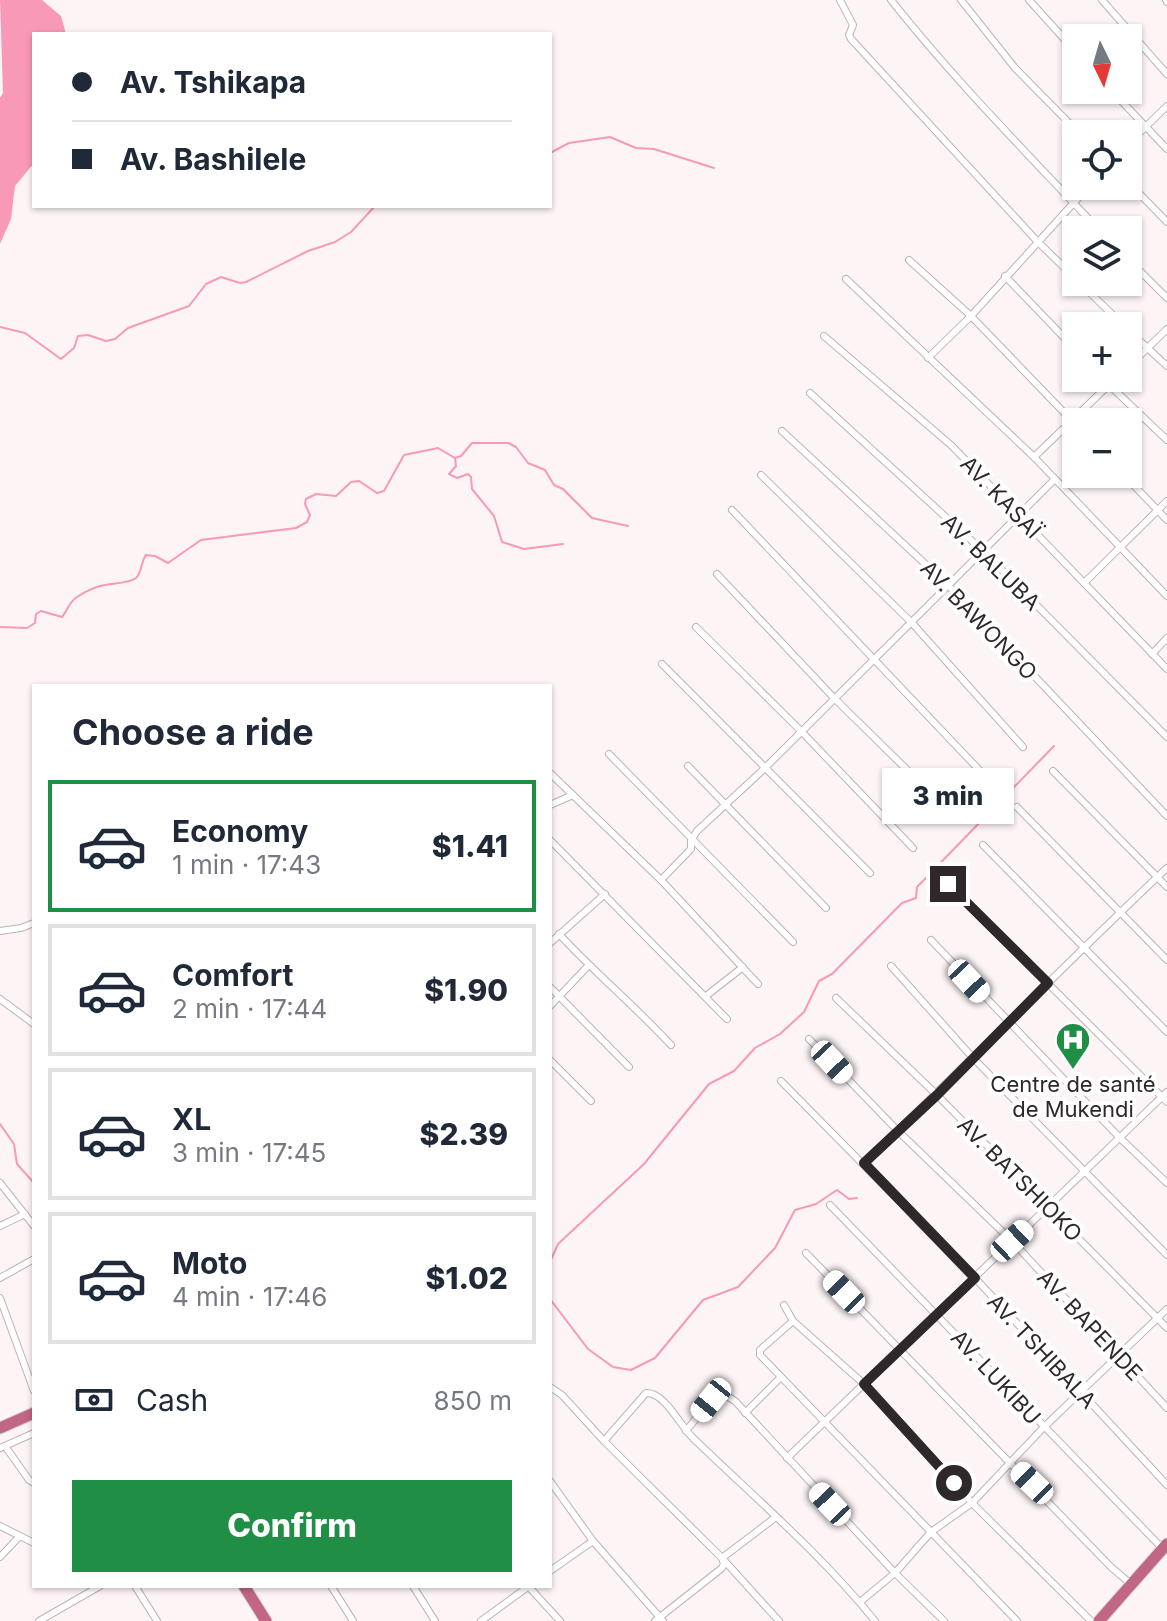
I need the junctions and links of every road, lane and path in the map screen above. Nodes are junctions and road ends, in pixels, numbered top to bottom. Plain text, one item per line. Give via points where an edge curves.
1 (840, 0) edge
2 (891, 0) edge
3 (961, 0) edge
4 (1029, 0) edge
5 (1102, 0) edge
6 (1062, 37) edge
7 (1167, 74) edge
8 (1124, 104) edge
9 (1167, 106) edge
10 (1066, 120) edge
11 (1145, 127) junction
12 (1142, 130) edge
13 (1167, 149) edge
14 (1142, 196) edge
15 (1077, 200) edge
16 (1074, 203) junction
17 (1086, 216) edge
18 (1167, 222) edge
19 (1037, 241) junction
20 (909, 260) dead end
21 (1062, 265) edge
22 (1142, 273) edge
23 (1005, 276) junction
24 (846, 279) dead end
25 (1094, 296) edge
26 (1167, 298) edge
27 (1110, 312) edge
28 (971, 316) junction
29 (1167, 329) edge
30 (1062, 335) edge
31 (824, 336) dead end
32 (1142, 343) edge
33 (1148, 349) junction
34 (1142, 354) edge
35 (928, 358) junction
36 (1167, 366) edge
37 (1102, 392) edge
38 (1116, 392) edge
39 (810, 393) dead end
40 (1087, 408) edge
41 (1062, 411) edge
42 (782, 431) dead end
43 (1062, 433) edge
44 (1167, 440) edge
45 (1034, 457) junction
46 (761, 475) dead end
47 (1055, 479) junction
48 (1137, 488) edge
49 (1167, 501) edge
50 (1157, 509) junction
51 (732, 510) dead end
52 (1019, 517) junction
53 (1167, 520) edge
54 (1121, 546) junction
55 (984, 552) junction
56 (717, 574) dead end
57 (1084, 583) junction
58 (949, 586) junction
59 (1167, 596) edge
60 (912, 623) junction
61 (696, 627) dead end
62 (1167, 638) edge
63 (1152, 654) junction
64 (875, 658) junction
65 (662, 664) dead end
66 (1167, 669) edge
67 (834, 698) junction
68 (800, 730) junction
69 (1167, 737) edge
70 (1023, 747) dead end
71 (609, 754) dead end
72 (688, 766) dead end
73 (764, 769) junction
74 (1053, 771) dead end
75 (552, 775) edge
76 (984, 775) dead end
77 (573, 795) junction
78 (552, 804) edge
79 (724, 804) junction
80 (1017, 807) dead end
81 (948, 810) dead end
82 (1167, 816) edge
83 (691, 841) junction
84 (552, 842) edge
85 (983, 845) dead end
86 (913, 848) dead end
87 (1167, 868) edge
88 (870, 873) dead end
89 (1157, 877) junction
90 (661, 880) junction
91 (948, 884) dead end
92 (1167, 887) edge
93 (605, 894) junction
94 (826, 908) dead end
95 (1122, 914) junction
96 (32, 924) edge
97 (0, 931) edge
98 (559, 934) junction
99 (931, 940) dead end
100 (552, 941) edge
101 (793, 942) dead end
102 (1084, 947) junction
103 (1167, 960) edge
104 (588, 966) junction
105 (891, 966) dead end
106 (743, 967) junction
107 (1048, 983) junction
108 (758, 984) dead end
109 (552, 989) edge
110 (706, 996) junction
111 (559, 997) junction
112 (836, 998) dead end
113 (0, 999) edge
114 (552, 1004) edge
115 (727, 1019) dead end
116 (32, 1023) edge
117 (1008, 1023) junction
118 (1167, 1032) edge
119 (809, 1039) dead end
120 (671, 1045) dead end
121 (973, 1058) junction
122 (552, 1062) edge
123 (629, 1067) dead end
124 (781, 1081) dead end
125 (937, 1095) junction
126 (1165, 1097) edge
127 (591, 1101) dead end
128 (898, 1131) junction
129 (1120, 1138) junction
130 (864, 1163) junction
131 (1086, 1170) junction
132 (0, 1183) edge
133 (1167, 1183) edge
134 (830, 1205) dead end
135 (1048, 1207) junction
136 (25, 1214) junction
137 (32, 1223) edge
138 (0, 1226) edge
139 (1012, 1241) junction
140 (806, 1253) dead end
141 (1167, 1255) edge
142 (32, 1260) edge
143 (0, 1278) edge
144 (975, 1278) junction
145 (0, 1298) edge
146 (784, 1305) dead end
147 (1167, 1309) edge
148 (936, 1315) junction
149 (1157, 1318) junction
150 (793, 1321) junction
151 (1167, 1328) edge
152 (901, 1350) junction
153 (1117, 1355) junction
154 (781, 1377) junction
155 (864, 1384) junction
156 (32, 1386) edge
157 (552, 1388) edge
158 (1080, 1393) junction
159 (1167, 1408) edge
160 (745, 1413) junction
161 (32, 1414) edge
162 (824, 1420) junction
163 (0, 1428) edge
164 (1043, 1428) junction
165 (686, 1431) junction
166 (32, 1434) edge
167 (604, 1441) junction
168 (2, 1447) edge
169 (787, 1458) junction
170 (1011, 1463) junction
171 (32, 1482) edge
172 (552, 1484) edge
173 (1167, 1485) edge
174 (972, 1503) junction
175 (776, 1517) junction
176 (0, 1526) edge
177 (931, 1532) junction
178 (19, 1537) junction
179 (593, 1541) junction
180 (32, 1542) edge
181 (1165, 1546) edge
182 (0, 1557) edge
183 (722, 1558) junction
184 (552, 1570) edge
185 (895, 1573) junction
186 (1132, 1585) junction
187 (97, 1588) edge
188 (136, 1588) edge
189 (245, 1588) edge
190 (332, 1588) edge
191 (414, 1588) edge
192 (526, 1588) edge
193 (531, 1588) edge
194 (860, 1602) junction
195 (50, 1618) edge
196 (350, 1620) edge
197 (660, 1620) edge
198 (39, 1621) edge
199 (157, 1621) edge
200 (266, 1621) edge
201 (435, 1621) edge
202 (481, 1621) edge
203 (560, 1621) edge
204 (779, 1621) edge
205 (875, 1621) edge
206 (944, 1621) edge
207 (1017, 1621) edge
208 (1091, 1621) edge
209 (1099, 1621) edge

1 - 19 street via 853,25 851,39
2 - 16 street via 935,56
3 - 10 street via 1015,68
4 - 6 street
5 - 7 street
8 - 11 street
9 - 11 street
11 - 12 street
11 - 13 street
14 - 18 street
15 - 16 street
16 - 17 street
16 - 19 street
19 - 21 street
19 - 23 street
20 - 28 street
22 - 26 street
23 - 28 street
23 - 30 street
24 - 35 street
25 - 27 street
28 - 35 street
28 - 41 street
29 - 33 street
31 - 52 street, AV. KASAÏ via 952,446
32 - 33 street
33 - 34 street
33 - 36 street
35 - 45 street
37 - 40 street
38 - 44 street
39 - 55 street, AV. BALUBA
42 - 58 street, AV. BAWONGO
43 - 45 street
45 - 47 street
46 - 60 street
47 - 52 street
47 - 54 street
48 - 50 street
49 - 50 street
50 - 53 street
50 - 54 street
51 - 64 street
52 - 55 street
52 - 57 street, AV. KASAÏ
54 - 57 street
54 - 59 street
55 - 58 street
55 - 69 street, AV. BALUBA
56 - 67 street
57 - 63 street, AV. KASAÏ
58 - 60 street
58 - 82 street, AV. BAWONGO
60 - 64 street
60 - 70 street
61 - 68 street
62 - 63 street
63 - 66 street, AV. KASAÏ
64 - 67 street
64 - 76 street
65 - 73 street
67 - 68 street
67 - 81 street
68 - 73 street
68 - 86 street
71 - 83 street
72 - 79 street
73 - 79 street
73 - 88 street
74 - 89 street
75 - 77 street
77 - 78 street
77 - 90 street
79 - 83 street
79 - 94 street
80 - 95 street
83 - 90 street via 691,849
83 - 101 street
84 - 93 street
85 - 102 street
87 - 89 street
89 - 92 street
89 - 95 street
90 - 106 street
91 - 107 street
93 - 98 street
93 - 110 street
95 - 102 street
95 - 103 street
96 - 97 street
98 - 100 street
98 - 104 street
99 - 117 street
102 - 107 street
102 - 118 street
104 - 111 street
104 - 120 street
105 - 121 street
106 - 108 street
106 - 110 street
107 - 117 street
107 - 126 street
109 - 111 street
110 - 115 street
111 - 114 street
111 - 123 street
112 - 125 street, AV. BATSHIOKO
113 - 116 street
117 - 121 street
117 - 129 street
119 - 128 street, AV. BAPENDE
121 - 125 street
121 - 131 street
122 - 127 street
124 - 130 street, AV. TSHIBALA
125 - 128 street
125 - 135 street, AV. BATSHIOKO
126 - 129 street
128 - 130 street
128 - 139 street, AV. BAPENDE
129 - 131 street
129 - 133 street
130 - 144 street, AV. TSHIBALA
131 - 135 street
131 - 141 street
132 - 136 street
134 - 148 street, AV. LUKIBU
135 - 139 street
135 - 149 street, AV. BATSHIOKO
136 - 137 street
136 - 138 street
139 - 144 street
139 - 153 street, AV. BAPENDE
140 - 152 street
142 - 143 street
144 - 148 street
144 - 158 street, AV. TSHIBALA
145 - 156 street
146 - 150 street
147 - 149 street
148 - 152 street
148 - 164 street, AV. LUKIBU
149 - 151 street, AV. BATSHIOKO
149 - 153 street
150 - 154 street via 759,1353
150 - 155 street
152 - 155 street
152 - 170 street
153 - 158 street
153 - 159 street, AV. BAPENDE
154 - 160 street
154 - 162 street
155 - 162 street
155 - 174 street
157 - 167 street
158 - 164 street
158 - 173 street, AV. TSHIBALA
160 - 165 street via 727,1396 720,1397 711,1400
160 - 169 street
161 - 163 highway
162 - 169 street
162 - 177 street
164 - 170 street
164 - 181 street, AV. LUKIBU
165 - 167 street via 651,1392 639,1398
165 - 175 street
166 - 168 street
167 - 183 street
168 - 171 street
169 - 185 street
170 - 174 street
170 - 186 street
172 - 179 street
174 - 177 street
174 - 208 street
175 - 183 street
175 - 194 street
176 - 178 street
177 - 185 street
177 - 207 street
178 - 180 street
178 - 182 street
179 - 184 street
179 - 197 street
181 - 186 highway
183 - 197 street via 722,1568
183 - 204 street
185 - 194 street
185 - 206 street
186 - 209 highway
187 - 195 street
188 - 199 street
189 - 200 highway
190 - 196 street
191 - 201 street
192 - 202 street
193 - 203 street
194 - 205 street
195 - 198 street

